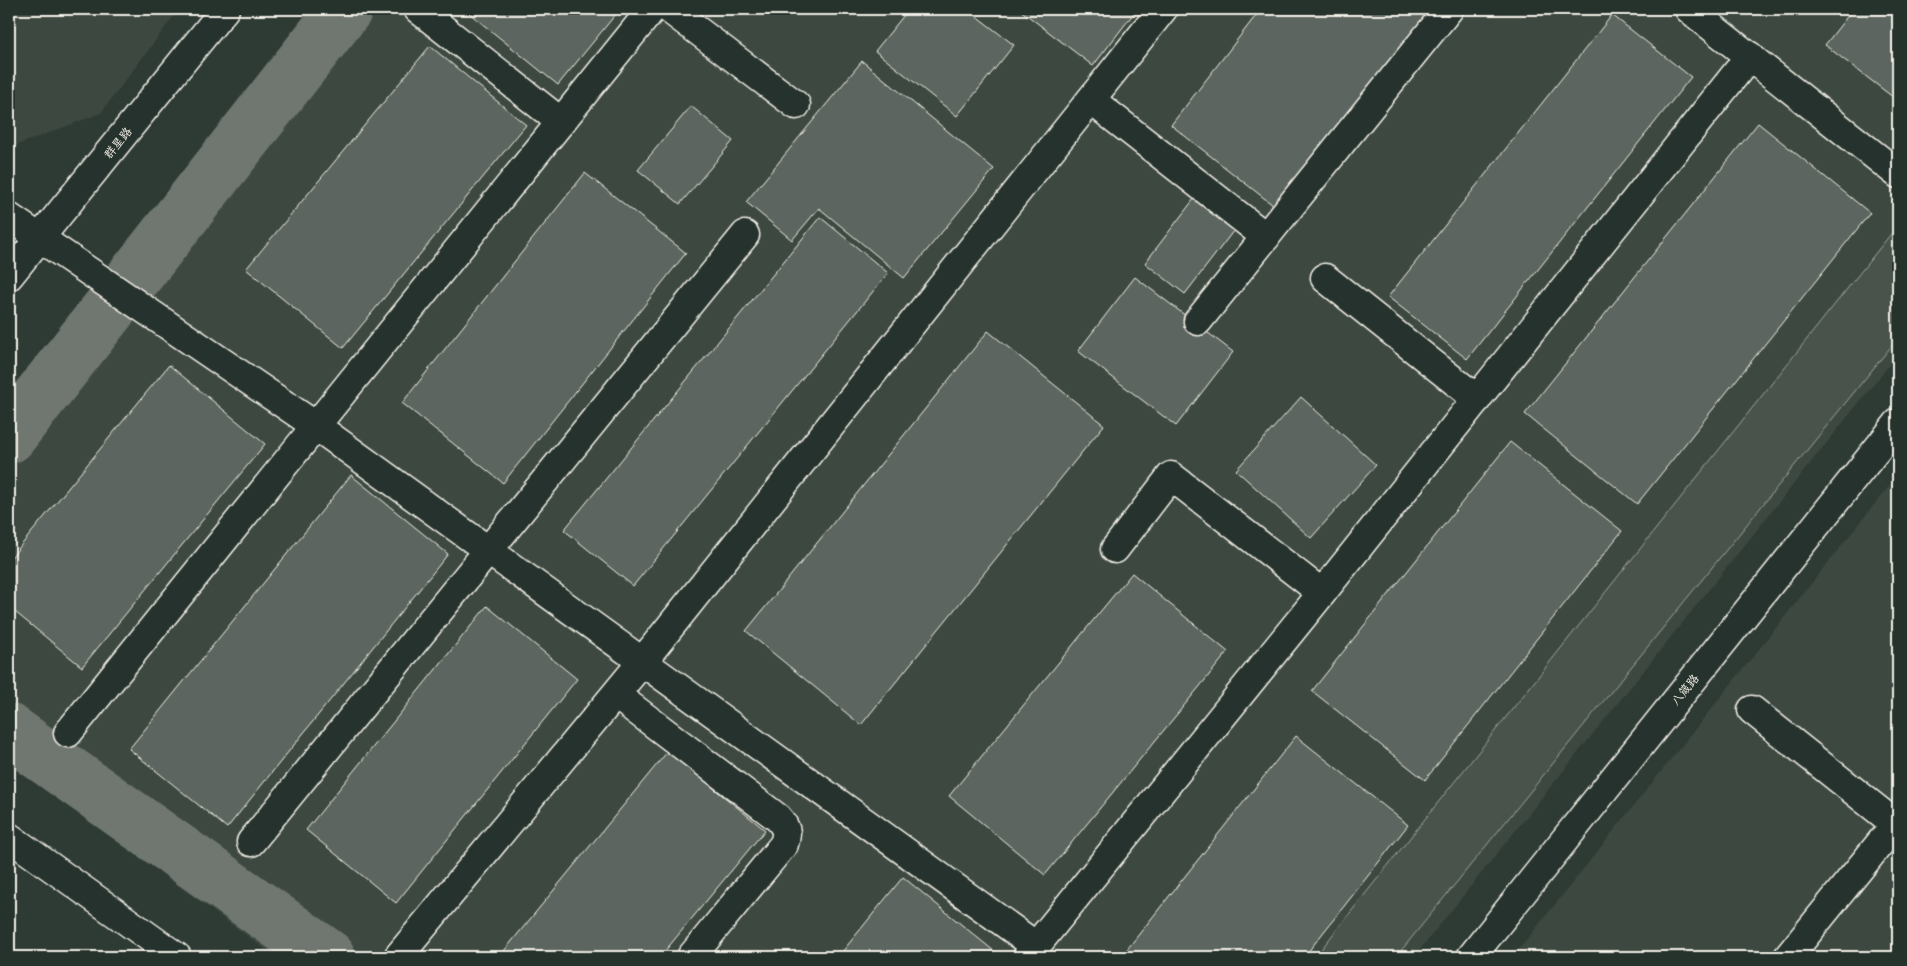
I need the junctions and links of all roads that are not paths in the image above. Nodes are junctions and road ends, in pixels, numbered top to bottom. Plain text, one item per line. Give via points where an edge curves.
1 (225, 9) edge
2 (418, 9) edge
3 (652, 9) edge
4 (669, 9) edge
5 (1164, 9) edge
6 (1449, 9) edge
7 (1689, 9) edge
8 (1750, 56) junction
9 (1091, 100) junction
10 (796, 105) dead end
11 (561, 122) junction
12 (1898, 174) edge
13 (9, 217) edge
14 (745, 235) dead end
15 (1266, 237) junction
16 (39, 238) junction
17 (9, 276) edge
18 (1325, 278) dead end
19 (1198, 321) dead end
20 (1477, 399) junction
21 (1898, 423) edge
22 (316, 426) junction
23 (1115, 549) dead end
24 (488, 550) junction
25 (1322, 593) junction
26 (642, 662) junction
27 (616, 694) junction
28 (1752, 710) dead end
29 (68, 734) dead end
30 (1897, 824) edge
31 (9, 837) edge
32 (251, 842) dead end
33 (1032, 952) edge
34 (177, 957) edge
35 (398, 957) edge
36 (691, 957) edge
37 (1471, 957) edge
38 (1788, 957) edge

1 - 16 street, 群星路
2 - 11 street
3 - 11 street
4 - 10 street
5 - 9 street
6 - 15 street
7 - 8 street
8 - 12 street
8 - 20 street
9 - 15 street
9 - 26 street
11 - 22 street
13 - 16 street
14 - 24 street
15 - 19 street
16 - 17 street, 群星路
16 - 22 street
18 - 20 street
20 - 25 street
21 - 37 street, 八箴路
22 - 24 street
22 - 29 street
23 - 25 street via 1171,476
24 - 26 street
24 - 32 street
25 - 33 street
26 - 27 street
26 - 33 street
27 - 35 street
27 - 36 street via 785,825 787,835 784,844
28 - 30 street
30 - 38 street
31 - 34 street

